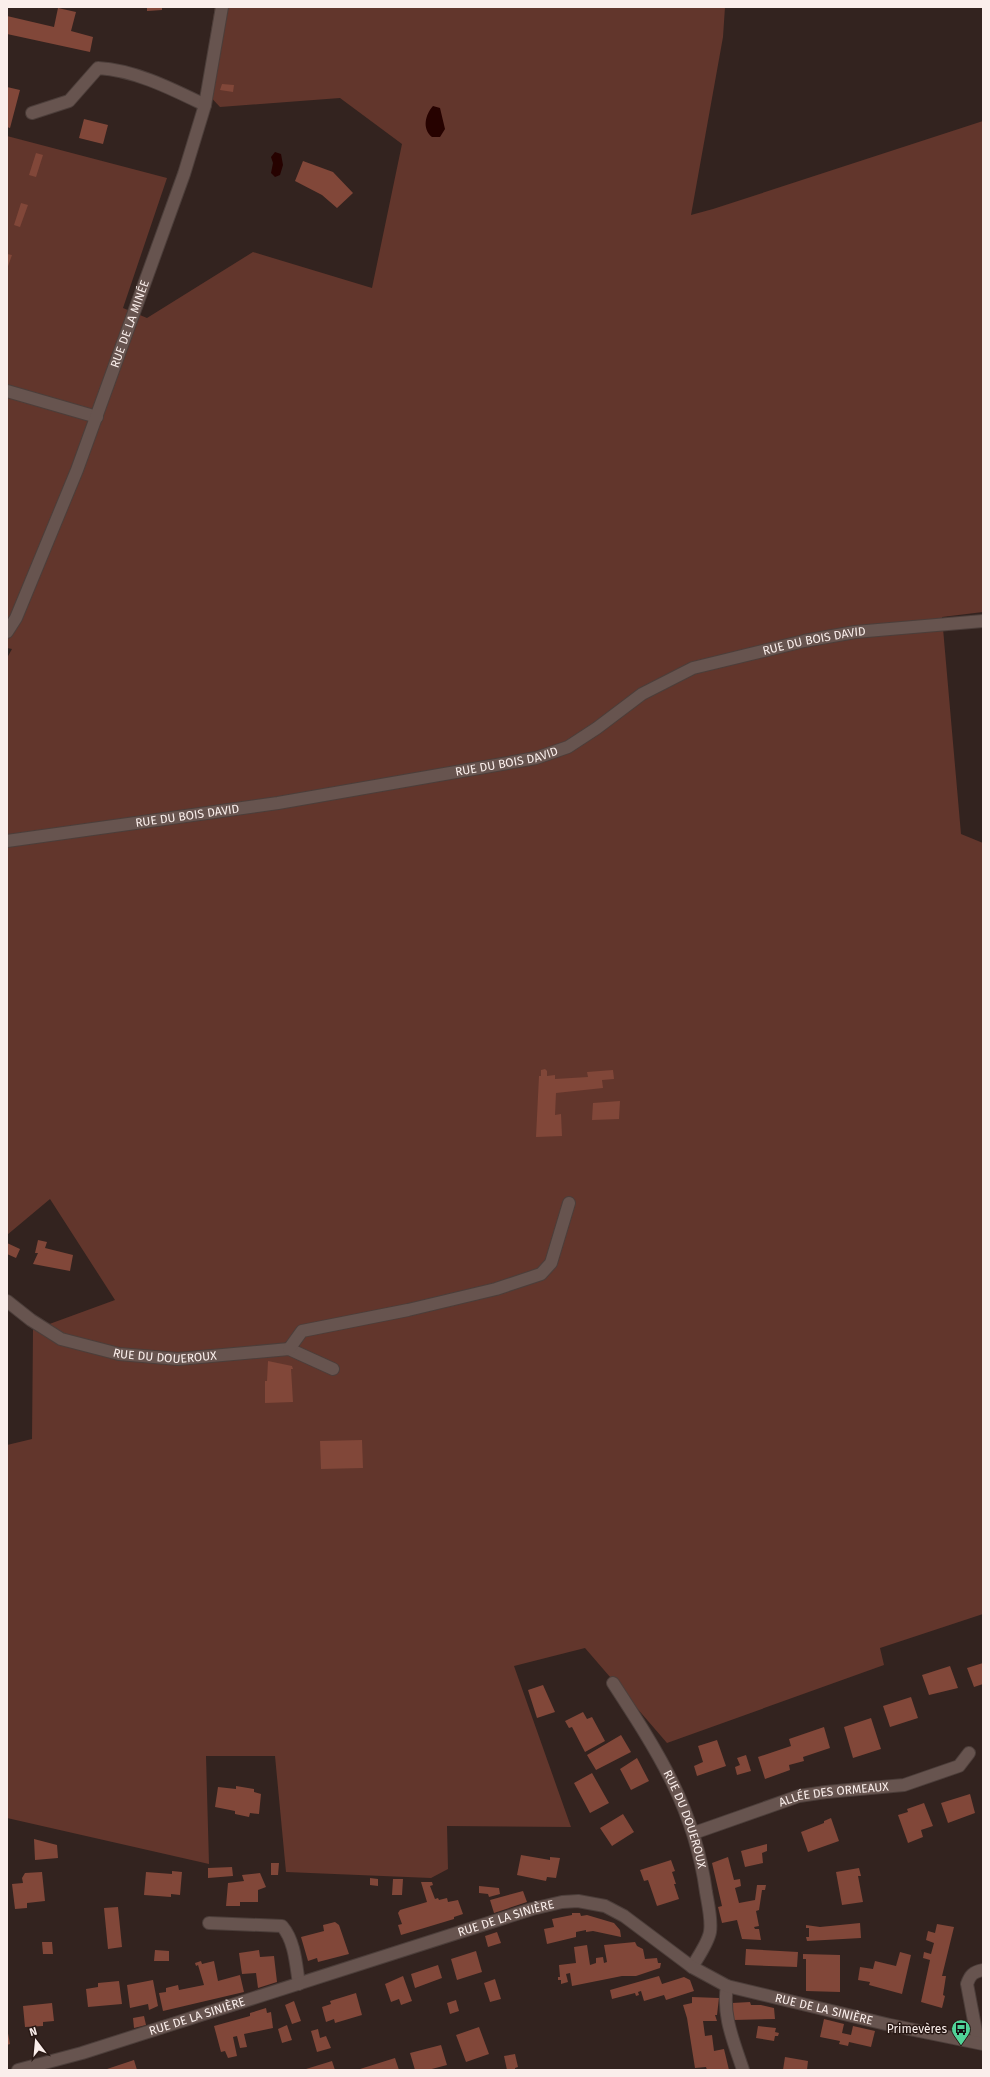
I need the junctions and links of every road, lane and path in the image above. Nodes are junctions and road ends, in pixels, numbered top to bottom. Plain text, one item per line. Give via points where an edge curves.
1 (222, 7) edge
2 (205, 105) junction
3 (32, 112) dead end
4 (7, 391) edge
5 (97, 417) junction
6 (983, 621) edge
7 (7, 632) edge
8 (7, 841) edge
9 (569, 1203) dead end
10 (7, 1301) edge
11 (289, 1349) junction
12 (333, 1370) dead end
13 (613, 1683) dead end
14 (969, 1753) dead end
15 (694, 1833) junction
16 (209, 1923) dead end
17 (692, 1967) junction
18 (983, 1970) edge
19 (299, 1984) junction
20 (727, 1986) junction
21 (980, 2043) edge
22 (18, 2070) edge
23 (743, 2070) edge

1 - 2 street, RUE DE LA MINÉE
2 - 3 street via 171,88 115,69 98,68 69,101
2 - 5 street, RUE DE LA MINÉE via 184,174
4 - 5 street
5 - 7 street, RUE DE LA MINÉE via 16,618
6 - 8 street, RUE DU BOIS DAVID via 855,632 804,641 693,668 642,694 568,747 536,758 278,803
9 - 11 street via 551,1262 541,1274 496,1289 408,1310 302,1331
10 - 11 street, RUE DU DOUEROUX via 61,1339 119,1354 178,1359
11 - 12 street
13 - 15 street, RUE DU DOUEROUX via 654,1747 679,1794
14 - 15 street, ALLÉE DES ORMEAUX via 959,1766 904,1785 799,1796
15 - 17 street, RUE DU DOUEROUX via 702,1865 710,1932
16 - 19 street via 282,1926 288,1933
17 - 19 street, RUE DE LA SINIÈRE via 624,1916 605,1906 578,1901 562,1902 532,1910
17 - 20 street, RUE DE LA SINIÈRE
18 - 21 street via 976,1971 970,1976 967,1984
19 - 22 street, RUE DE LA SINIÈRE via 82,2053
20 - 21 street, RUE DE LA SINIÈRE via 890,2025
20 - 23 street via 725,1998 730,2032

